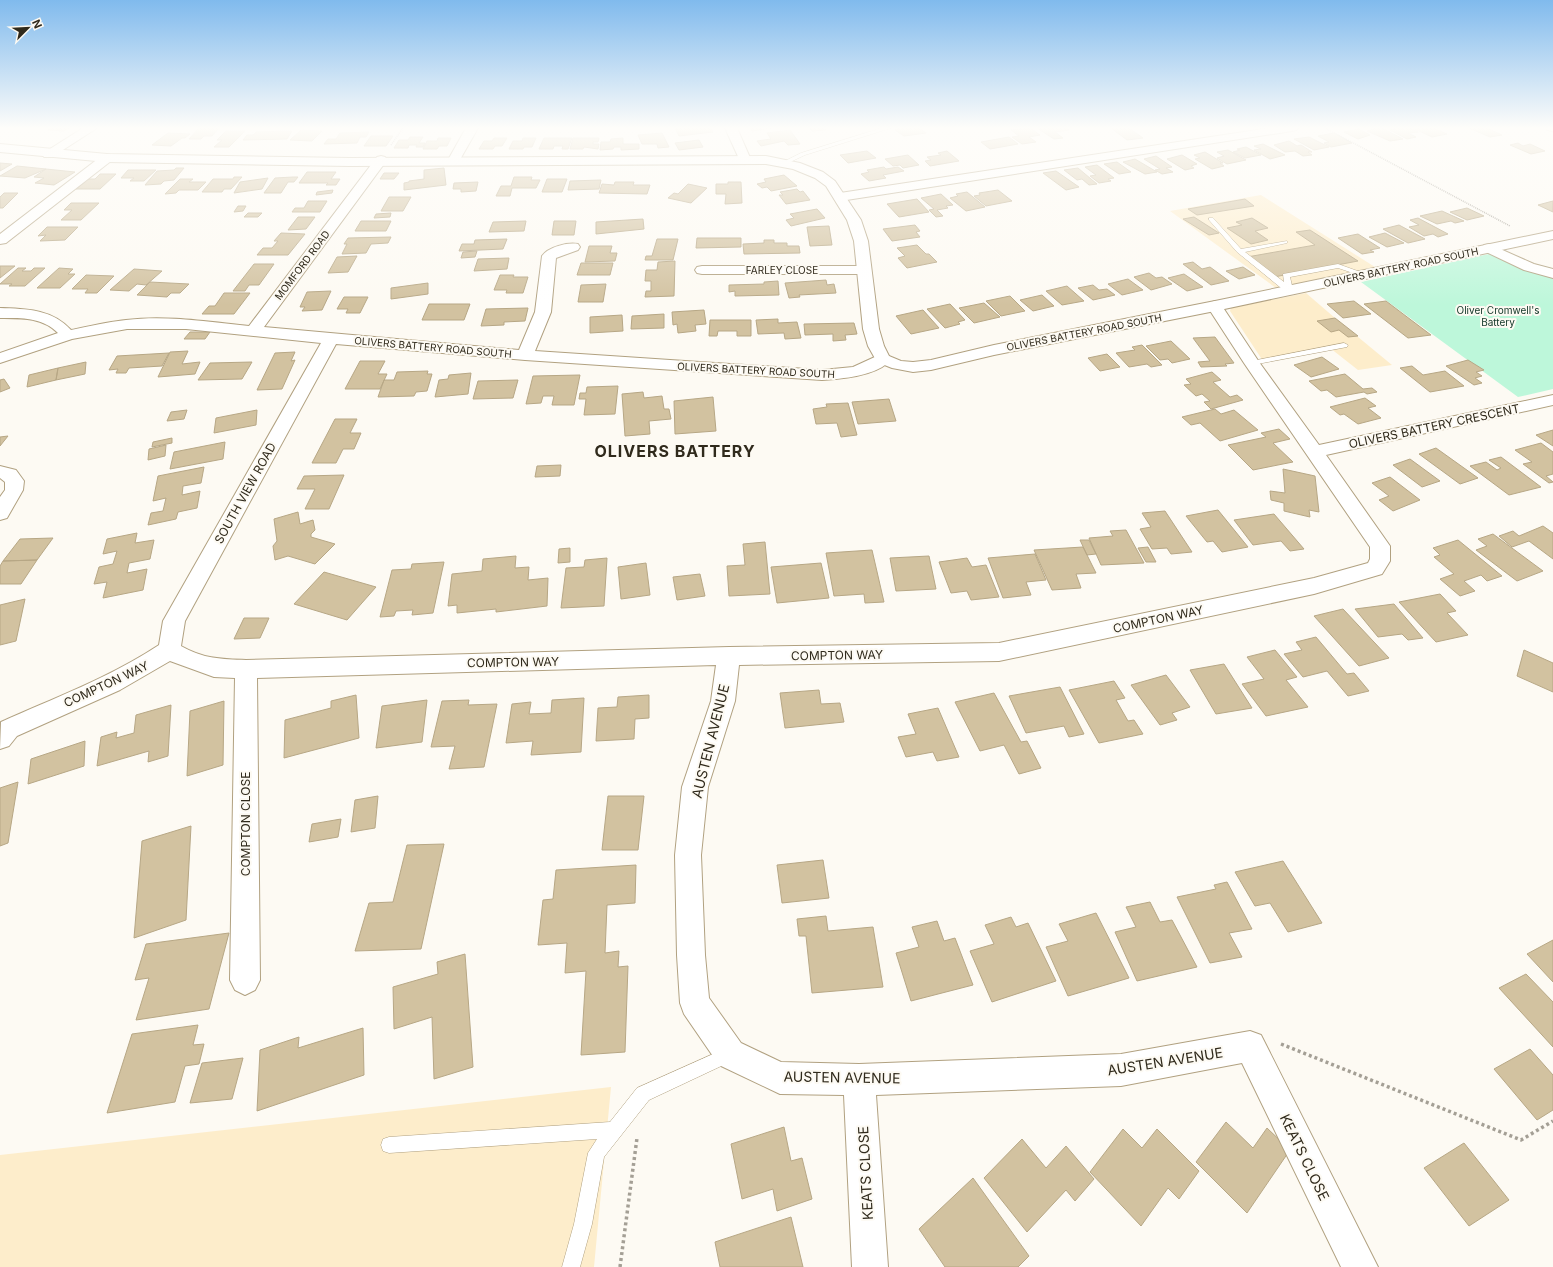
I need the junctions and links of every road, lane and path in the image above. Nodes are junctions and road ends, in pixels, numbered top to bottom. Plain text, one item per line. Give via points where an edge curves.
1 (69, 187) edge
2 (361, 187) edge
3 (834, 187) edge
4 (905, 187) edge
5 (1437, 187) edge
6 (840, 197) junction
7 (1212, 219) dead end
8 (1553, 236) edge
9 (1535, 239) junction
10 (1, 240) dead end
11 (1285, 242) dead end
12 (573, 247) dead end
13 (1489, 248) junction
14 (1239, 251) junction
15 (702, 270) dead end
16 (863, 270) junction
17 (1553, 274) edge
18 (1289, 290) junction
19 (1215, 306) junction
20 (0, 313) edge
21 (253, 331) junction
22 (68, 335) junction
23 (331, 339) junction
24 (1344, 345) dead end
25 (525, 355) junction
26 (0, 358) edge
27 (883, 359) junction
28 (1252, 364) junction
29 (1553, 400) edge
30 (1314, 452) junction
31 (0, 472) edge
32 (0, 513) edge
33 (169, 650) junction
34 (729, 656) junction
35 (246, 668) junction
36 (0, 739) edge
37 (245, 980) dead end
38 (1282, 1044) dead end
39 (1250, 1046) joint
40 (730, 1054) junction
41 (859, 1080) junction
42 (643, 1094) junction
43 (1553, 1121) edge
44 (614, 1130) junction
45 (389, 1144) dead end
46 (571, 1267) edge
47 (620, 1267) edge
48 (870, 1267) edge
49 (1360, 1267) edge

1 - 10 street
2 - 21 street, MOMFORD ROAD
3 - 6 street
4 - 6 street
5 - 9 path
6 - 16 street via 854,220 860,241
7 - 14 lane
8 - 9 street, OLIVERS BATTERY ROAD SOUTH
9 - 13 street, OLIVERS BATTERY ROAD SOUTH
11 - 14 lane
12 - 25 street via 543,254 544,312
13 - 17 street via 1529,267
13 - 18 street, OLIVERS BATTERY ROAD SOUTH
14 - 18 lane
15 - 16 street, FARLEY CLOSE
16 - 27 street via 871,329
18 - 19 street, OLIVERS BATTERY ROAD SOUTH
19 - 27 street, OLIVERS BATTERY ROAD SOUTH via 931,365 913,367
19 - 28 street, COMPTON WAY
20 - 22 street via 47,317 60,325
21 - 22 street, OLIVERS BATTERY ROAD SOUTH via 153,323 101,328
21 - 23 street, OLIVERS BATTERY ROAD SOUTH
22 - 26 street, OLIVERS BATTERY ROAD SOUTH
23 - 25 street, OLIVERS BATTERY ROAD SOUTH
23 - 33 street, SOUTH VIEW ROAD via 188,593 174,621
24 - 28 lane
25 - 27 street, OLIVERS BATTERY ROAD SOUTH via 822,375 858,371
28 - 30 street, COMPTON WAY
29 - 30 street, OLIVERS BATTERY CRESCENT
30 - 34 street, COMPTON WAY via 1380,546 1380,564 1375,569 1314,586 999,652
31 - 32 street via 9,474 15,481 14,490
33 - 35 street, COMPTON WAY via 214,668
33 - 36 street, COMPTON WAY via 124,678 9,729
34 - 35 street, COMPTON WAY
34 - 40 street, AUSTEN AVENUE via 722,701 695,787 688,855 695,1002
35 - 37 street, COMPTON CLOSE
38 - 43 path via 1521,1140
39 - 41 street, AUSTEN AVENUE via 1121,1070
39 - 49 street, KEATS CLOSE
40 - 41 street, AUSTEN AVENUE via 780,1078
40 - 42 lane
41 - 48 street, KEATS CLOSE
42 - 44 lane
42 - 47 path
44 - 45 lane
44 - 46 lane via 596,1153 583,1224

